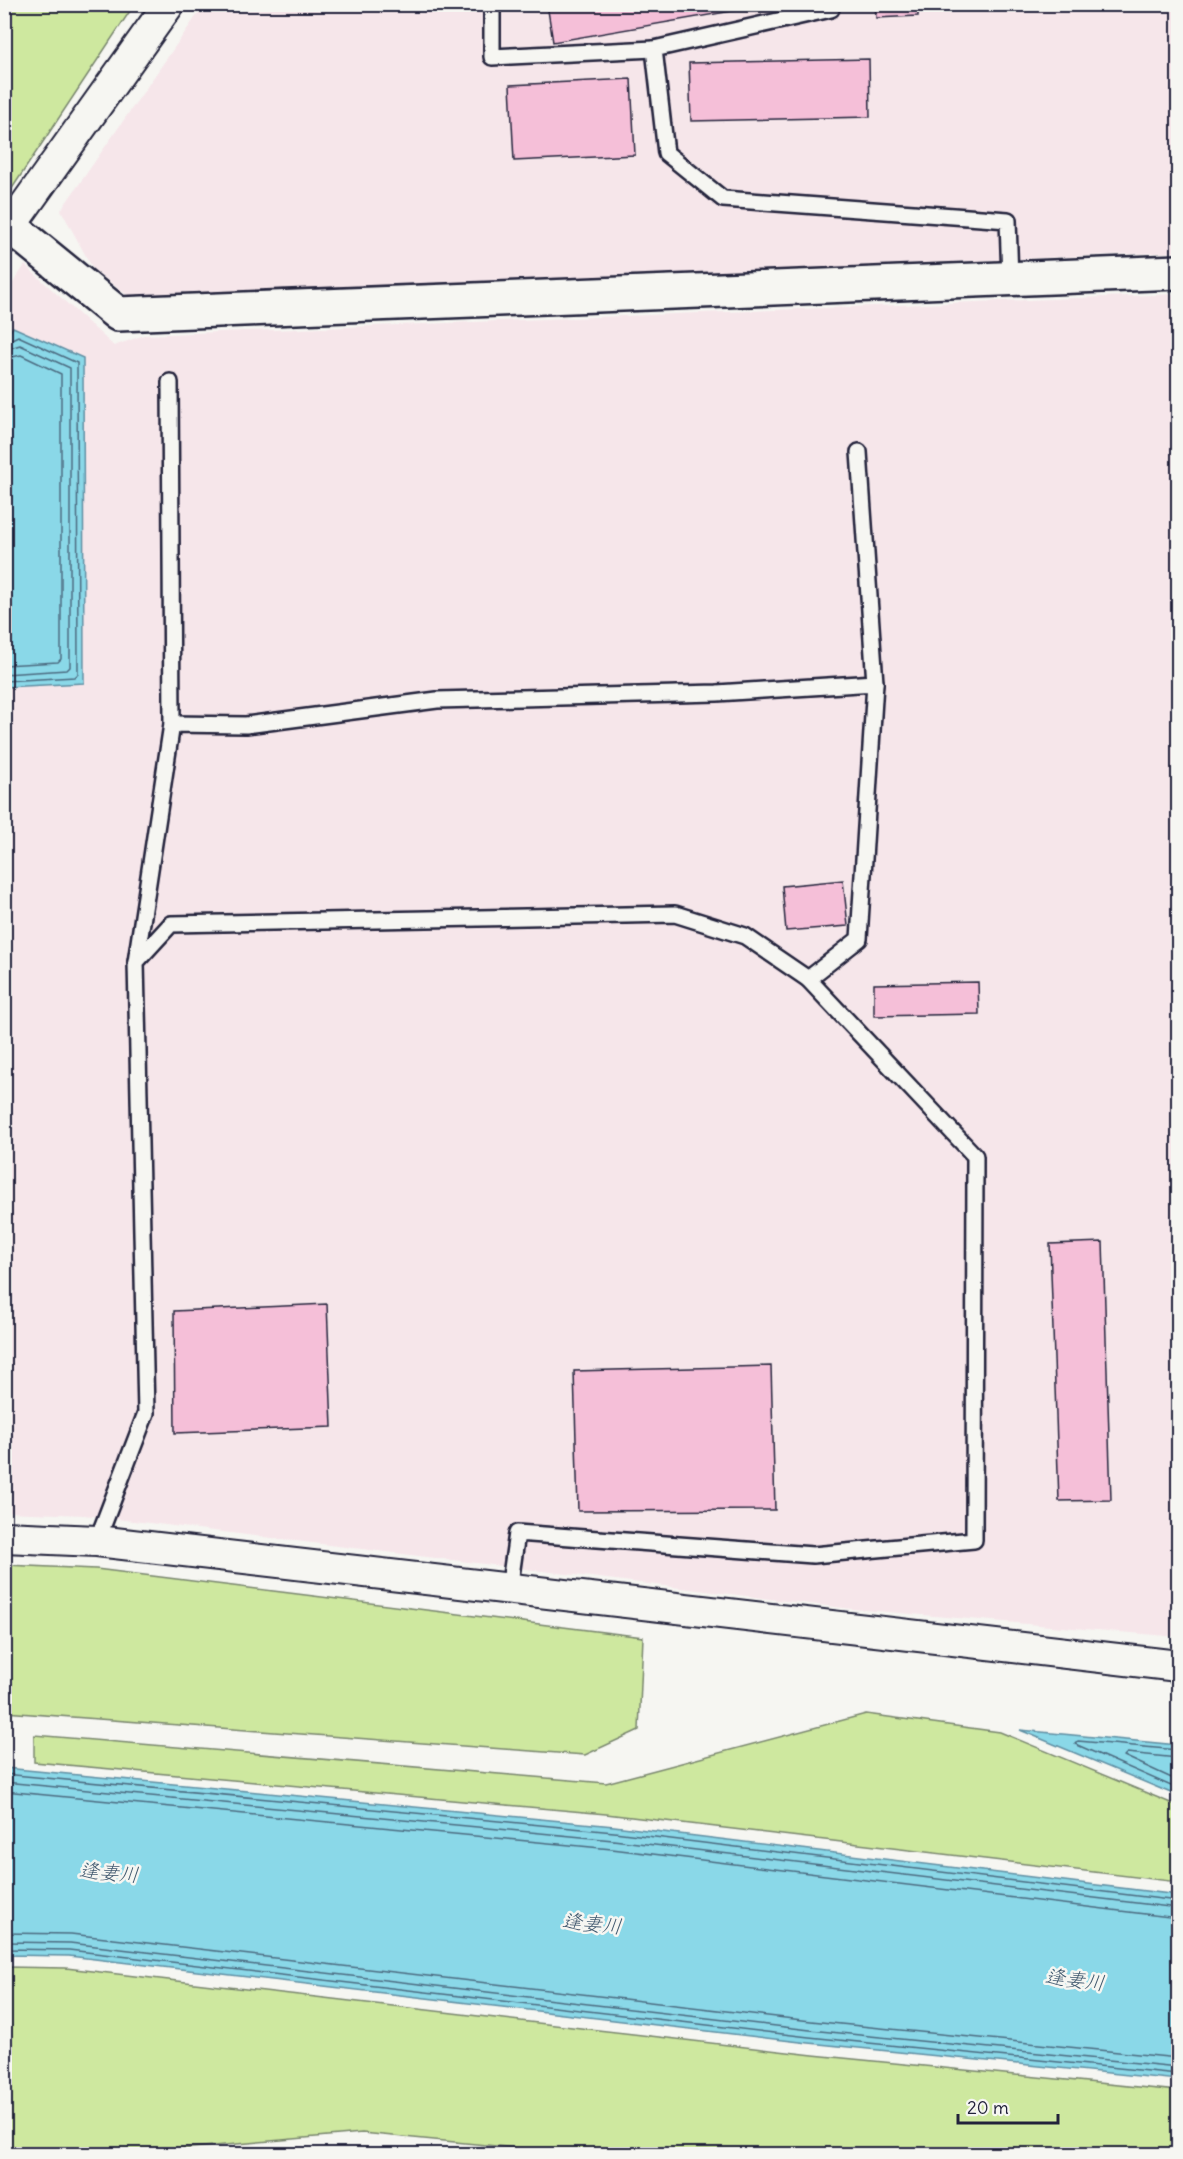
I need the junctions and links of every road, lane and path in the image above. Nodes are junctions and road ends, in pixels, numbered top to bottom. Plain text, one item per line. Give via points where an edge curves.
1 (170, 4) edge
2 (492, 4) edge
3 (831, 4) edge
4 (654, 49) junction
5 (8, 231) edge
6 (1179, 273) edge
7 (1010, 279) junction
8 (170, 382) dead end
9 (859, 452) dead end
10 (875, 683) junction
11 (172, 724) junction
12 (136, 962) junction
13 (808, 979) junction
14 (4, 1537) edge
15 (97, 1541) junction
16 (509, 1590) junction
17 (1179, 1666) edge

1 - 5 street
2 - 4 lane via 492,57
3 - 4 lane via 831,9
4 - 7 lane via 666,153 723,199 1008,220
5 - 7 street via 118,314
6 - 7 street
8 - 11 lane
9 - 10 lane
10 - 11 lane via 717,693 437,700 246,725
10 - 13 lane via 859,939
11 - 12 lane
12 - 13 lane via 171,924 675,914 745,936
12 - 15 lane via 146,1413
13 - 16 lane via 975,1156 974,1540 813,1555 517,1533
14 - 15 street
15 - 16 street
16 - 17 street

